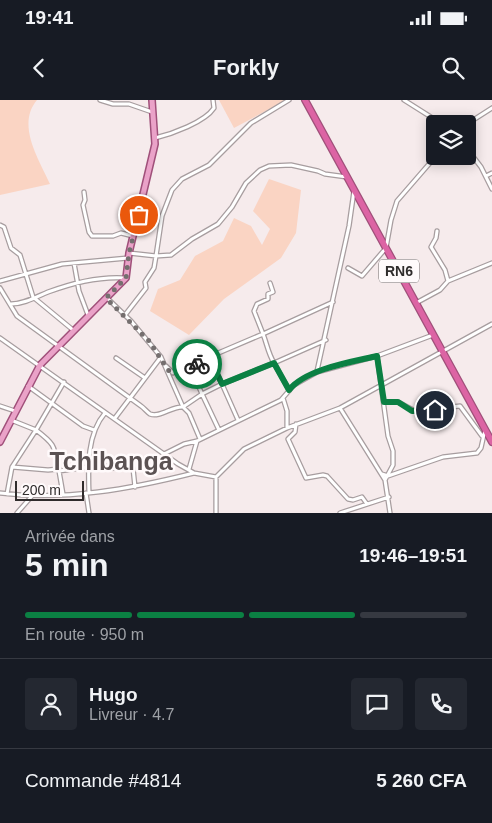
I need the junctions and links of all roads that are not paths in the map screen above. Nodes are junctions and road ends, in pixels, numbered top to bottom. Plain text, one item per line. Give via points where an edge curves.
1 (100, 100) edge
2 (152, 100) edge
3 (213, 100) edge
4 (290, 100) edge
5 (305, 100) edge
6 (404, 100) edge
7 (492, 108) edge
8 (153, 112) junction
9 (428, 115) edge
10 (476, 118) edge
11 (155, 138) junction
12 (476, 162) edge
13 (428, 165) edge
14 (492, 173) edge
15 (486, 176) junction
16 (348, 177) junction
17 (354, 188) junction
18 (492, 189) edge
19 (84, 192) dead end
20 (0, 225) edge
21 (437, 231) dead end
22 (133, 236) junction
23 (386, 248) junction
24 (129, 256) junction
25 (156, 256) junction
26 (74, 263) junction
27 (492, 263) edge
28 (348, 268) dead end
29 (26, 274) junction
30 (126, 278) junction
31 (0, 281) edge
32 (448, 281) junction
33 (77, 283) junction
34 (270, 283) dead end
35 (0, 288) edge
36 (33, 298) junction
37 (106, 298) junction
38 (333, 302) junction
39 (416, 303) junction
40 (11, 304) junction
41 (88, 315) junction
42 (125, 315) junction
43 (492, 324) edge
44 (72, 330) junction
45 (262, 334) junction
46 (434, 335) junction
47 (0, 338) edge
48 (326, 340) junction
49 (58, 346) junction
50 (442, 350) junction
51 (377, 356) junction
52 (161, 357) junction
53 (209, 357) junction
54 (116, 358) dead end
55 (274, 363) junction
56 (40, 366) junction
57 (166, 366) junction
58 (190, 367) junction
59 (317, 372) junction
60 (145, 378) junction
61 (64, 382) junction
62 (222, 384) junction
63 (28, 385) junction
64 (381, 385) junction
65 (289, 390) junction
66 (202, 394) junction
67 (283, 398) junction
68 (130, 399) junction
69 (384, 402) junction
70 (52, 403) junction
71 (0, 406) edge
72 (183, 407) junction
73 (340, 408) junction
74 (15, 411) junction
75 (105, 413) junction
76 (115, 418) junction
77 (11, 420) junction
78 (238, 420) junction
79 (296, 424) junction
80 (287, 428) junction
81 (36, 430) junction
82 (94, 430) junction
83 (219, 430) junction
84 (484, 433) junction
85 (199, 440) junction
86 (0, 442) edge
87 (492, 442) edge
88 (164, 454) junction
89 (89, 459) junction
90 (393, 466) junction
91 (12, 467) junction
92 (88, 467) junction
93 (189, 469) junction
94 (59, 470) junction
95 (194, 473) junction
96 (394, 473) junction
97 (382, 474) junction
98 (388, 476) junction
99 (216, 477) junction
100 (385, 480) junction
101 (135, 487) junction
102 (0, 493) edge
103 (87, 493) junction
104 (7, 494) junction
105 (63, 494) junction
106 (32, 496) junction
107 (389, 497) junction
108 (367, 504) junction
109 (17, 513) edge
110 (90, 513) edge
111 (216, 513) edge
112 (340, 513) edge
113 (390, 513) edge

1 - 8 street via 129,104
2 - 8 main road
3 - 11 street via 214,108 207,115 182,129
4 - 25 street via 251,123 214,161 182,179 172,190 162,216
5 - 16 highway, RN6
6 - 9 street
7 - 10 street
8 - 11 main road
11 - 22 main road
12 - 15 street
13 - 23 street via 397,201
14 - 15 street
15 - 18 street
16 - 17 highway, RN6
16 - 25 street via 290,165 268,166 246,183 218,224 171,255
17 - 23 highway, RN6
17 - 38 street
19 - 22 street via 83,205 92,236 121,233
20 - 29 street via 4,227 11,248 20,254
21 - 32 street via 431,247
22 - 24 main road
23 - 28 street via 362,276
23 - 39 highway, RN6
24 - 25 street
24 - 26 street
24 - 30 main road
25 - 42 street via 154,268 145,282 146,288
26 - 29 street
26 - 33 street
27 - 32 street
29 - 31 street
29 - 36 street
30 - 33 street
30 - 37 main road
32 - 39 street via 440,290
33 - 36 street
33 - 41 street
34 - 45 street via 272,292 268,299 257,304 254,311
35 - 40 street
36 - 40 street
36 - 44 street
37 - 41 main road
37 - 42 street
38 - 45 street
38 - 48 street
39 - 46 highway, RN6
40 - 49 street via 17,316
41 - 44 main road
42 - 52 street
43 - 50 street
44 - 49 main road
45 - 53 street
45 - 55 street
46 - 50 highway, RN6
46 - 51 street
47 - 56 street
48 - 55 street
48 - 59 street
49 - 56 main road
49 - 68 street
50 - 64 street
50 - 84 highway, RN6
51 - 59 street
51 - 64 street
52 - 57 street
52 - 60 street
53 - 58 street
53 - 62 street
54 - 60 street
55 - 62 street
55 - 65 street
56 - 61 street
56 - 63 main road
57 - 58 street via 173,373
57 - 72 street
58 - 66 street
59 - 65 street
60 - 68 street
61 - 70 street
61 - 75 street
62 - 66 street
62 - 78 street
63 - 70 street
63 - 74 main road
64 - 69 street
64 - 73 street
65 - 67 street
66 - 72 street
66 - 83 street
67 - 78 street
67 - 80 street
68 - 72 street via 153,415 177,406
68 - 76 street
69 - 84 street via 398,402 415,411 460,406
69 - 90 street
70 - 81 street
70 - 82 street via 83,426
71 - 74 street
72 - 85 street via 189,413
73 - 79 street
73 - 97 street
74 - 77 main road
75 - 76 street
75 - 82 street
76 - 88 street
77 - 81 street
77 - 86 main road
78 - 83 street
79 - 80 street
79 - 108 street via 295,432 288,438 306,478 327,476 348,499 362,498
80 - 99 street via 244,450
81 - 91 street
81 - 94 street via 51,440
82 - 89 street
83 - 85 street
84 - 87 highway, RN6
84 - 96 street via 477,453 443,457
85 - 88 street
85 - 93 street
88 - 93 street
89 - 92 street
89 - 101 street via 111,468 133,468
90 - 96 street
90 - 98 street
91 - 94 street
91 - 104 street
92 - 94 street
92 - 103 street
93 - 95 street
94 - 105 street
95 - 99 street
95 - 101 street
96 - 98 street
97 - 98 street
97 - 100 street
98 - 100 street
99 - 111 street
100 - 107 street
101 - 103 street
102 - 104 street
103 - 105 street
103 - 110 street
104 - 106 street
105 - 106 street
106 - 109 street
107 - 108 street
107 - 113 street
108 - 112 street

